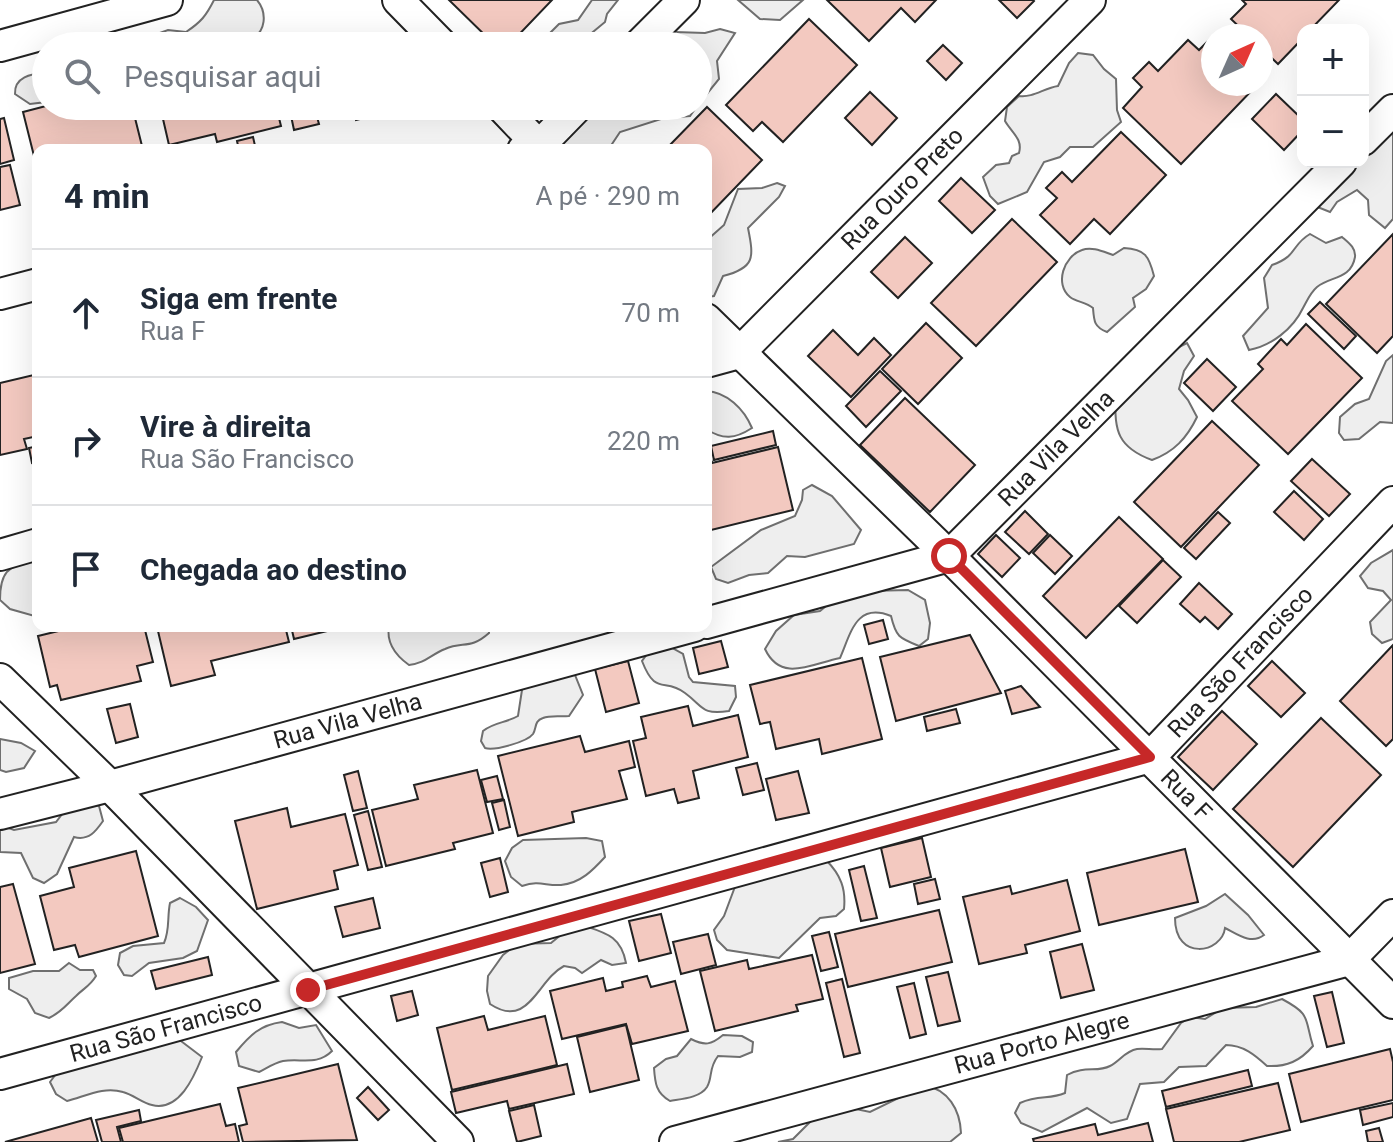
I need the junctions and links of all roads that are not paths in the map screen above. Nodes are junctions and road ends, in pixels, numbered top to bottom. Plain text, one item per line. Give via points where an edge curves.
1 (167, 0) edge
2 (398, 0) edge
3 (684, 0) edge
4 (1090, 0) edge
5 (51, 32) edge
6 (429, 32) edge
7 (652, 32) edge
8 (32, 37) edge
9 (0, 46) edge
10 (1393, 110) edge
11 (512, 120) edge
12 (564, 120) edge
13 (1369, 134) edge
14 (531, 144) edge
15 (540, 144) edge
16 (1335, 168) edge
17 (32, 286) edge
18 (0, 294) edge
19 (712, 325) edge
20 (739, 353) junction
21 (712, 360) edge
22 (1393, 502) edge
23 (32, 546) edge
24 (0, 555) edge
25 (949, 556) junction
26 (712, 621) edge
27 (672, 632) edge
28 (0, 679) edge
29 (1150, 757) junction
30 (110, 786) junction
31 (0, 814) edge
32 (1393, 915) edge
33 (1349, 960) junction
34 (308, 990) junction
35 (1393, 1003) edge
36 (0, 1074) edge
37 (458, 1142) edge
38 (675, 1142) edge

1 - 5 street
2 - 6 street
3 - 7 street
4 - 20 street, Rua Ouro Preto
8 - 9 street
10 - 13 street
11 - 14 street
12 - 15 street
16 - 25 street, Rua Vila Velha
17 - 18 street
19 - 20 street, Rua F
20 - 21 street, Rua Ouro Preto
20 - 25 street, Rua F
22 - 29 street, Rua São Francisco
23 - 24 street
25 - 26 street, Rua Vila Velha
25 - 29 street, Rua F
27 - 30 street, Rua Vila Velha
28 - 30 street
29 - 33 street, Rua F
29 - 34 street, Rua São Francisco
30 - 31 street, Rua Vila Velha
30 - 34 street
32 - 33 street
33 - 35 street, Rua F
33 - 38 street, Rua Porto Alegre
34 - 36 street, Rua São Francisco
34 - 37 street

